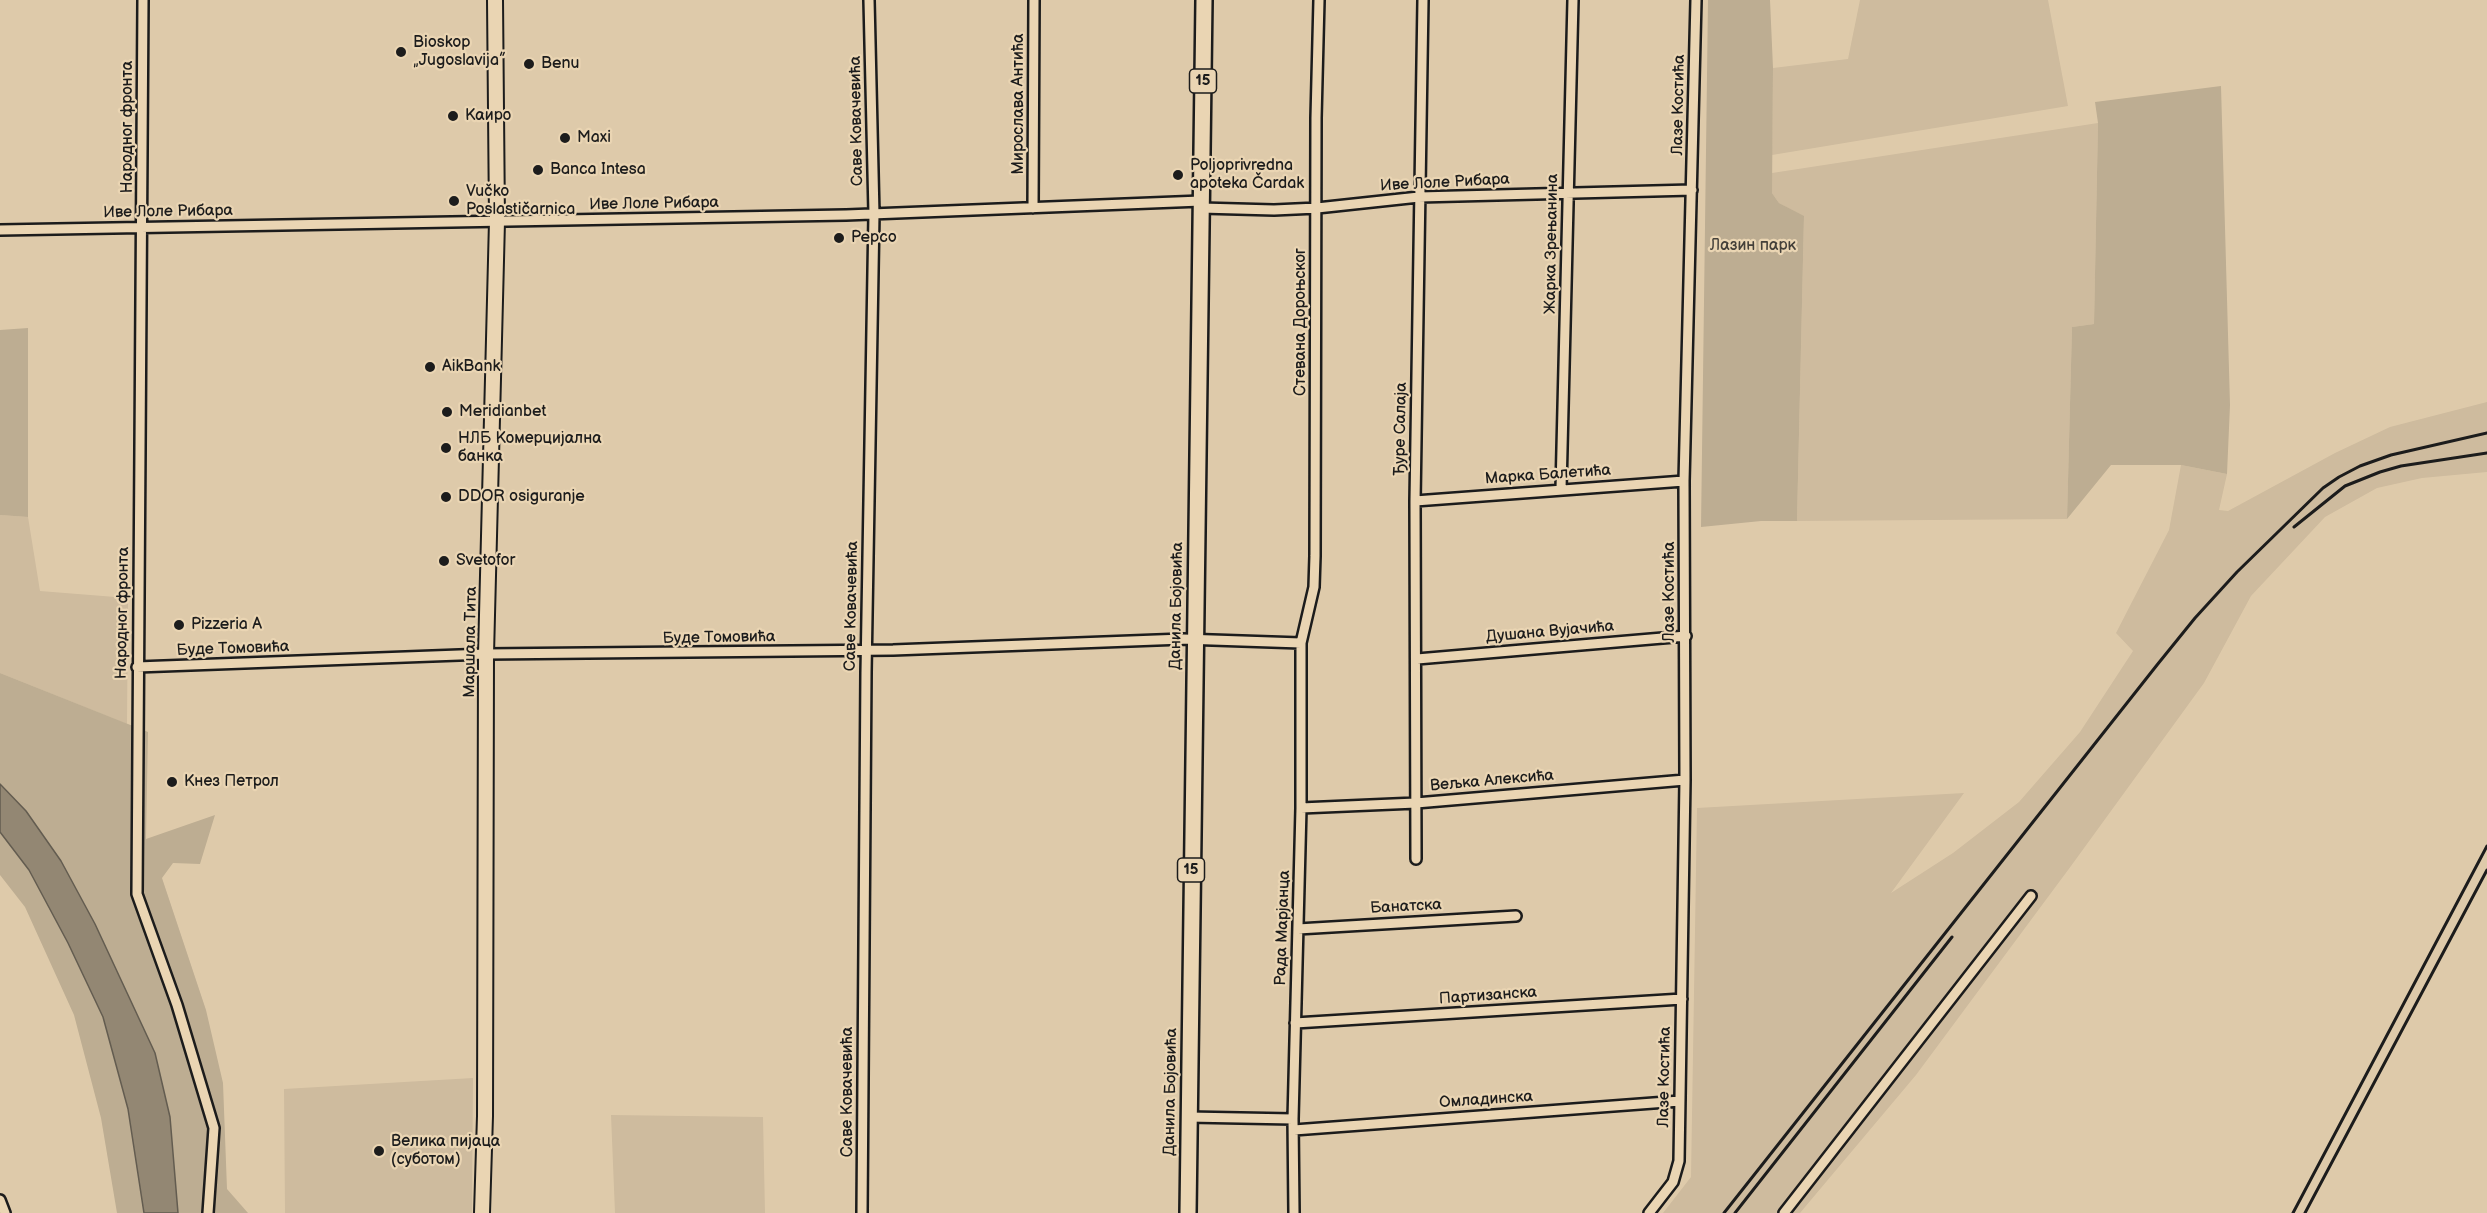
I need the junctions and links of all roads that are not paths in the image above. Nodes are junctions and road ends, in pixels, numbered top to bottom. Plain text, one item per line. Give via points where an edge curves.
1 (143, 0) edge
2 (495, 0) edge
3 (870, 0) edge
4 (1034, 0) edge
5 (1204, 0) edge
6 (1319, 0) edge
7 (1423, 0) edge
8 (1573, 0) edge
9 (1696, 0) edge
10 (1692, 190) junction
11 (1569, 192) junction
12 (1419, 197) junction
13 (1201, 204) junction
14 (1033, 208) junction
15 (1317, 208) junction
16 (874, 214) junction
17 (497, 221) junction
18 (143, 227) junction
19 (0, 230) edge
20 (1684, 481) junction
21 (1561, 489) junction
22 (1415, 501) junction
23 (1686, 636) junction
24 (1195, 639) junction
25 (1301, 643) junction
26 (866, 651) junction
27 (486, 654) junction
28 (1417, 659) junction
29 (137, 668) junction
30 (1685, 780) junction
31 (1416, 803) junction
32 (1301, 808) junction
33 (1416, 859) dead end
34 (2031, 896) dead end
35 (1516, 916) dead end
36 (1298, 929) junction
37 (1682, 999) junction
38 (1295, 1023) junction
39 (1680, 1101) junction
40 (1188, 1117) junction
41 (1293, 1119) junction
42 (1294, 1130) junction
43 (0, 1200) edge
44 (5, 1213) edge
45 (208, 1213) edge
46 (482, 1213) edge
47 (862, 1213) edge
48 (1188, 1213) edge
49 (1294, 1213) edge
50 (1649, 1213) edge
51 (1784, 1213) edge

1 - 18 street, Народног фронта
2 - 17 street, Маршала Тита
3 - 16 street, Саве Ковачевића
4 - 14 street, Мирослава Антића
5 - 13 main road, Данила Бојовића / 15
6 - 15 street, Стевана Дороњског
7 - 12 street, Ђуре Салаја
8 - 11 street, Жарка Зрењанина
9 - 10 street, Лазе Костића
10 - 11 street, Иве Лоле Рибара
10 - 20 street, Лазе Костића
11 - 12 street, Иве Лоле Рибара
11 - 21 street, Жарка Зрењанина
12 - 15 street, Иве Лоле Рибара
12 - 22 street, Ђуре Салаја
13 - 14 street, Иве Лоле Рибара
13 - 15 street, Иве Лоле Рибара via 1274,210
13 - 24 main road, Данила Бојовића / 15
14 - 16 street, Иве Лоле Рибара
15 - 25 street, Стевана Дороњског via 1316,556 1314,587
16 - 17 street, Иве Лоле Рибара
16 - 26 street, Саве Ковачевића
17 - 18 street, Иве Лоле Рибара
17 - 27 street, Маршала Тита
18 - 19 street, Иве Лоле Рибара
18 - 29 street, Народног фронта
20 - 21 street, Марка Балетића
20 - 23 street, Лазе Костића
21 - 22 street, Марка Балетића
22 - 28 street, Ђуре Салаја
23 - 28 street, Душана Вујачића
23 - 30 street, Лазе Костића
24 - 25 street, Буде Томовића
24 - 26 street, Буде Томовића
24 - 40 main road, Данила Бојовића / 15
25 - 32 street, Рада Марјанца
26 - 27 street, Буде Томовића
26 - 47 street, Саве Ковачевића
27 - 29 street, Буде Томовића
27 - 46 street, Маршала Тита
28 - 31 street, Ђуре Салаја
29 - 45 street, Народног фронта via 137,894 177,1005 214,1128
30 - 31 street, Вељка Алексића
30 - 37 street, Лазе Костића
31 - 32 street, Вељка Алексића
31 - 33 street, Ђуре Салаја
32 - 36 street, Рада Марјанца
34 - 51 street
35 - 36 street, Банатска
36 - 38 street, Рада Марјанца
37 - 38 street, Партизанска
37 - 39 street, Лазе Костића
38 - 41 street, Рада Марјанца
39 - 42 street, Омладинска
39 - 50 street, Лазе Костића via 1679,1161 1673,1182
40 - 41 street
40 - 48 main road, Данила Бојовића / 15
41 - 42 street, Рада Марјанца
42 - 49 street, Рада Марјанца
43 - 44 street

